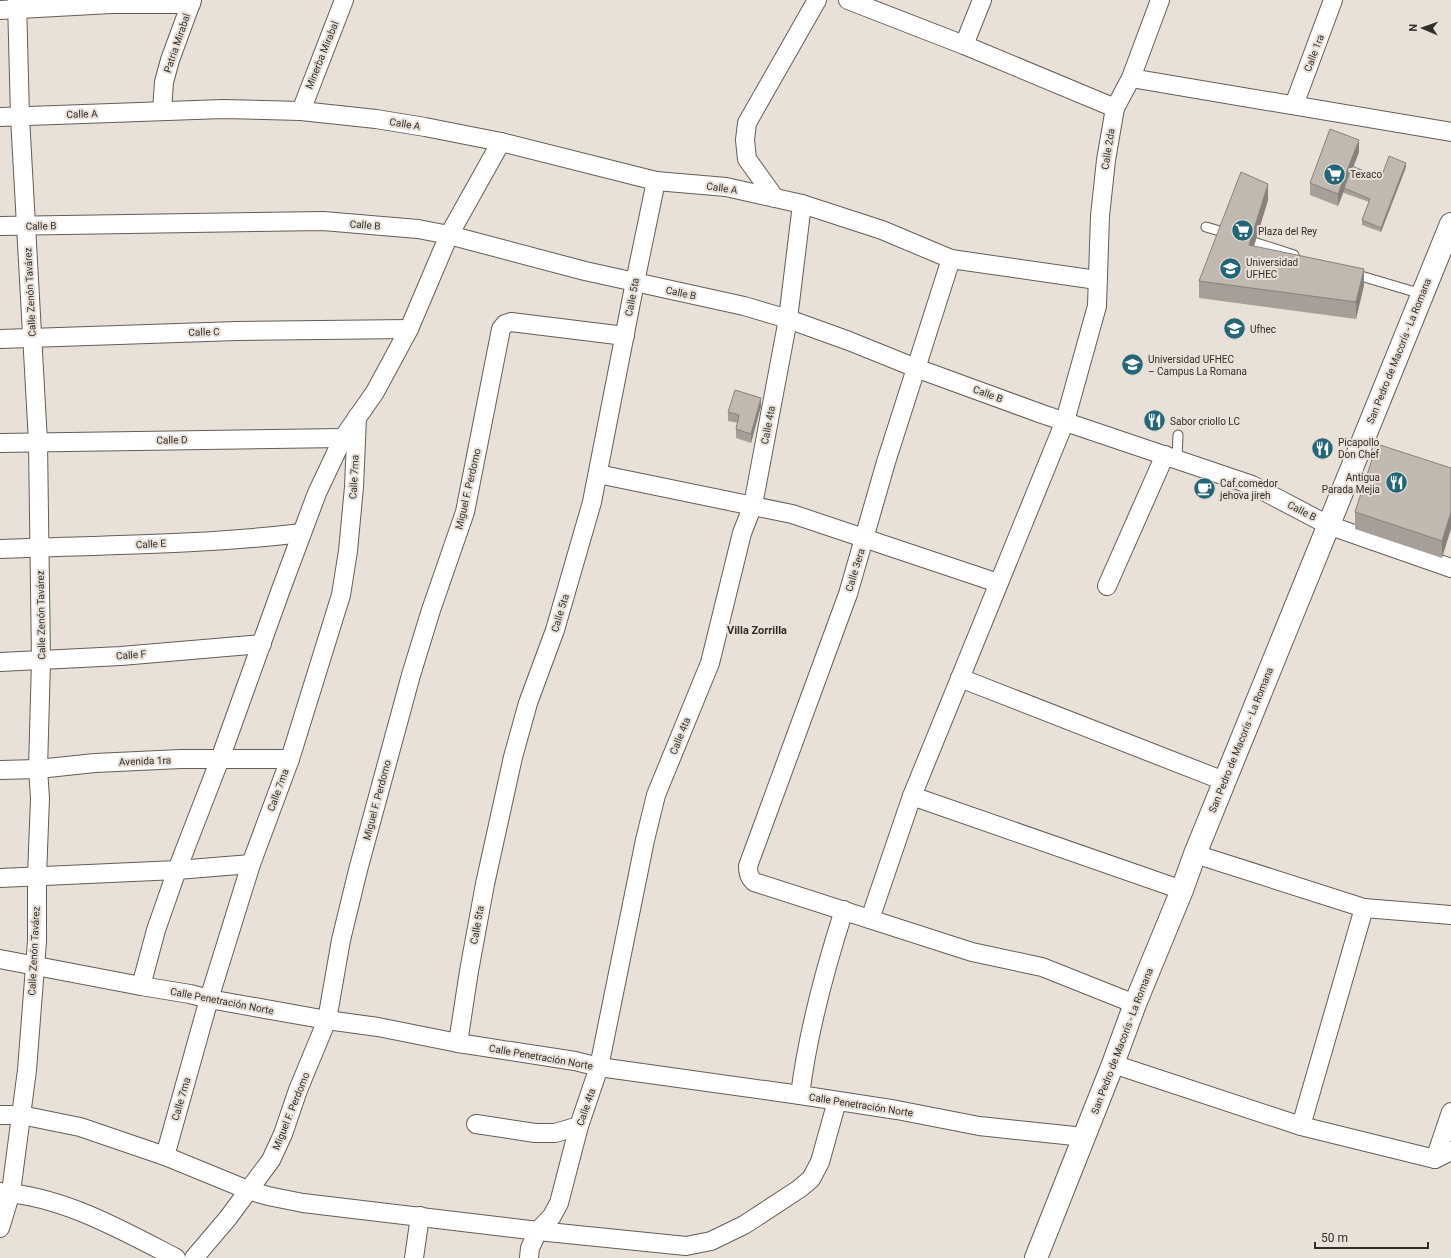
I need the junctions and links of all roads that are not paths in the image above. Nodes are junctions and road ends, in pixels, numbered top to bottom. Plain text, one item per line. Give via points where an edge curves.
1 (344, 0) edge
2 (817, 0) edge
3 (848, 0) edge
4 (982, 0) edge
5 (1160, 0) edge
6 (1334, 0) edge
7 (192, 2) edge
8 (12, 7) edge
9 (964, 45) junction
10 (1131, 78) junction
11 (1294, 105) junction
12 (1115, 108) junction
13 (162, 111) junction
14 (300, 111) junction
15 (0, 117) edge
16 (20, 117) junction
17 (1451, 132) edge
18 (501, 142) junction
19 (656, 181) junction
20 (775, 198) junction
21 (802, 204) junction
22 (0, 226) edge
23 (27, 226) junction
24 (1206, 226) dead end
25 (1449, 235) edge
26 (449, 236) junction
27 (951, 258) junction
28 (1305, 259) edge
29 (1342, 270) edge
30 (1097, 280) junction
31 (635, 282) junction
32 (1422, 294) junction
33 (788, 319) junction
34 (409, 329) junction
35 (625, 336) junction
36 (0, 338) edge
37 (33, 338) junction
38 (916, 368) junction
39 (357, 417) junction
40 (1065, 421) junction
41 (1178, 435) dead end
42 (343, 438) junction
43 (38, 442) junction
44 (0, 443) edge
45 (1171, 457) junction
46 (598, 474) junction
47 (753, 505) junction
48 (1328, 525) junction
49 (302, 533) junction
50 (864, 538) junction
51 (40, 548) junction
52 (0, 549) edge
53 (1451, 568) edge
54 (998, 583) junction
55 (1107, 586) dead end
56 (262, 644) junction
57 (41, 661) junction
58 (0, 662) edge
59 (960, 678) junction
60 (220, 759) junction
61 (290, 759) junction
62 (38, 769) junction
63 (0, 770) edge
64 (1224, 781) junction
65 (912, 796) junction
66 (1194, 854) junction
67 (251, 864) junction
68 (177, 870) junction
69 (37, 876) junction
70 (0, 878) edge
71 (1182, 890) junction
72 (1364, 908) junction
73 (844, 910) junction
74 (1451, 915) edge
75 (870, 919) junction
76 (0, 959) edge
77 (35, 965) junction
78 (141, 986) junction
79 (209, 999) junction
80 (1135, 1004) junction
81 (327, 1020) junction
82 (458, 1043) junction
83 (1113, 1064) junction
84 (599, 1067) junction
85 (800, 1095) junction
86 (837, 1101) junction
87 (1451, 1112) edge
88 (0, 1115) edge
89 (21, 1115) junction
90 (476, 1124) dead end
91 (579, 1126) junction
92 (1301, 1126) junction
93 (1084, 1137) junction
94 (1443, 1155) edge
95 (165, 1156) junction
96 (248, 1190) junction
97 (6, 1192) edge
98 (420, 1216) junction
99 (0, 1228) edge
100 (538, 1231) junction
101 (176, 1258) edge
102 (194, 1258) edge
103 (414, 1258) edge
104 (529, 1258) edge
105 (1036, 1258) edge

1 - 14 street, Minerba Mirabal
2 - 20 street via 748,123 745,140 747,159
3 - 9 street
4 - 9 street
5 - 10 street, Calle 2da
6 - 11 street, Calle 1ra
7 - 8 street
7 - 13 street, Patria Mirabal via 170,60 164,82
8 - 16 street, Calle Zenón Tavárez
9 - 12 street
10 - 11 street
10 - 12 street, Calle 2da
11 - 17 street
12 - 30 street, Calle 2da via 1100,216
13 - 14 street, Calle A
13 - 16 street, Calle A
14 - 18 street, Calle A via 383,120
15 - 16 street, Calle A
16 - 23 street, Calle Zenón Tavárez
18 - 19 street, Calle A
18 - 26 street
19 - 20 street, Calle A via 726,187
19 - 31 street, Calle 5ta
20 - 21 street, Calle A
21 - 27 street, Calle A via 882,230
21 - 33 street, Calle 4ta
22 - 23 street, Calle B
23 - 26 street, Calle B via 323,221 418,229
23 - 37 street, Calle Zenón Tavárez
24 - 28 lane
25 - 32 main road, San Pedro de Macorís - La Romana
26 - 31 street, Calle B
26 - 34 street
27 - 30 street, Calle A
27 - 38 street, Calle 3era
29 - 32 lane
30 - 40 street, Calle 2da via 1097,306
31 - 33 street, Calle B via 744,306
31 - 35 street, Calle 5ta
32 - 48 main road, San Pedro de Macorís - La Romana
33 - 38 street, Calle B
33 - 47 street, Calle 4ta
34 - 37 street, Calle C via 237,331
34 - 39 street via 375,392
35 - 46 street, Calle 5ta
35 - 81 street, Miguel F. Perdomo via 511,322 501,329 465,512 411,674 341,940
36 - 37 street, Calle C
37 - 43 street, Calle Zenón Tavárez
38 - 40 street, Calle B
38 - 50 street, Calle 3era
39 - 42 street
39 - 61 street, Calle 7ma via 354,487 341,596
40 - 45 street, Calle B
40 - 54 street, Calle 2da
41 - 45 lane
42 - 43 street, Calle D
42 - 49 street via 317,493
43 - 44 street, Calle D
43 - 51 street, Calle Zenón Tavárez
45 - 48 street, Calle B via 1252,485
45 - 55 street
46 - 47 street
46 - 82 street, Calle 5ta via 555,630 528,703 514,757 485,884
47 - 50 street via 792,514
47 - 84 street, Calle 4ta via 742,533 710,663 656,795
48 - 53 street, Calle B
48 - 64 main road, San Pedro de Macorís - La Romana
49 - 51 street, Calle E via 233,540
49 - 56 street
50 - 54 street
50 - 73 street, Calle 3era via 848,594 748,866 750,878 754,882
51 - 52 street, Calle E
51 - 57 street, Calle Zenón Tavárez
54 - 59 street, Calle 2da
56 - 57 street, Calle F
56 - 60 street
57 - 58 street, Calle F
57 - 62 street, Calle Zenón Tavárez
59 - 64 street
59 - 65 street, Calle 2da
60 - 61 street, Avenida 1ra
60 - 62 street, Avenida 1ra via 95,763
60 - 68 street
61 - 67 street, Calle 7ma
62 - 63 street, Avenida 1ra
62 - 69 street, Calle Zenón Tavárez via 40,798
64 - 66 main road, San Pedro de Macorís - La Romana
65 - 71 street
65 - 75 street, Calle 2da
66 - 71 main road, San Pedro de Macorís - La Romana
66 - 72 street
67 - 68 street
67 - 79 street, Calle 7ma
68 - 69 street
68 - 78 street via 156,930
69 - 70 street
69 - 77 street, Calle Zenón Tavárez
71 - 80 main road, San Pedro de Macorís - La Romana
72 - 74 street
72 - 92 street
73 - 75 street
73 - 85 street via 819,992
75 - 80 street via 972,952 1042,967
76 - 77 street, Calle Penetración Norte
77 - 78 street, Calle Penetración Norte
77 - 89 street, Calle Zenón Tavárez
78 - 79 street, Calle Penetración Norte
79 - 81 street, Calle Penetración Norte
79 - 95 street, Calle 7ma
80 - 83 main road, San Pedro de Macorís - La Romana
81 - 82 street, Calle Penetración Norte
81 - 96 street, Miguel F. Perdomo via 271,1160
82 - 84 street, Calle Penetración Norte
83 - 92 street
83 - 93 main road, San Pedro de Macorís - La Romana
84 - 85 street, Calle Penetración Norte
84 - 91 street, Calle 4ta
85 - 86 street, Calle Penetración Norte
86 - 93 street, Calle Penetración Norte via 979,1126
86 - 100 street via 820,1162 811,1179 744,1225 711,1241 686,1246
87 - 94 street
88 - 89 street
89 - 95 street via 80,1127
89 - 97 street, Calle Zenón Tavárez
90 - 91 street via 534,1133 555,1133
91 - 100 street, Calle 4ta via 559,1203 552,1216
92 - 94 street
93 - 105 main road, San Pedro de Macorís - La Romana
95 - 96 street
96 - 98 street via 303,1203
96 - 102 street, Miguel F. Perdomo
97 - 99 street, Calle Zenón Tavárez
97 - 101 street via 77,1210 117,1227
98 - 100 street
98 - 103 street
100 - 104 street, Calle 4ta via 530,1248

